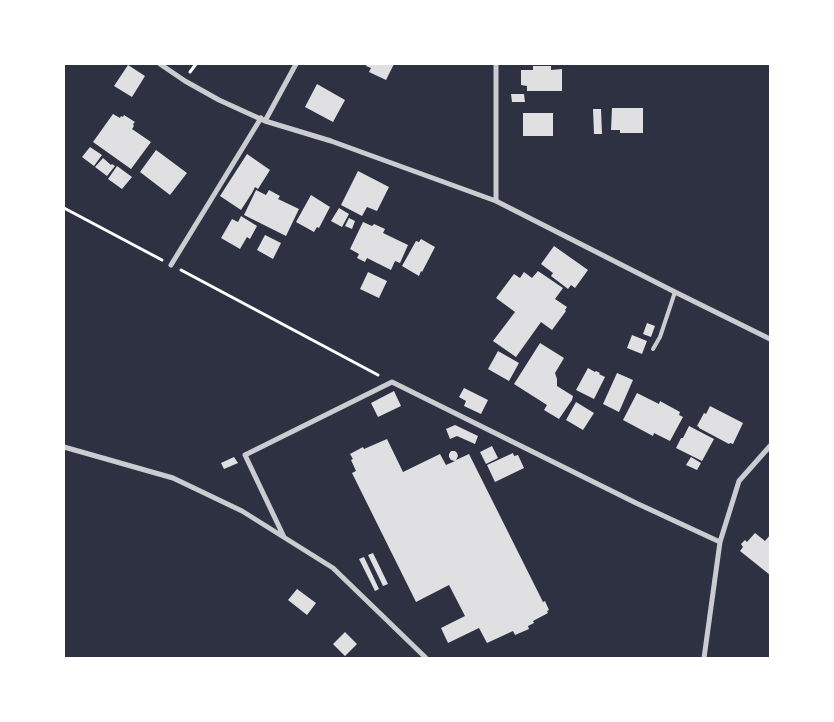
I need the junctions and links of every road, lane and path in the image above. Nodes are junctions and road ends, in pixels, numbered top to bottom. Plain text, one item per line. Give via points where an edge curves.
1 (160, 64) edge
2 (296, 64) edge
3 (496, 64) edge
4 (263, 120) junction
5 (496, 201) junction
6 (64, 208) edge
7 (171, 265) junction
8 (675, 292) junction
9 (770, 339) edge
10 (653, 349) dead end
11 (392, 382) junction
12 (770, 446) edge
13 (64, 447) edge
14 (284, 537) junction
15 (720, 542) junction
16 (426, 658) edge
17 (704, 658) edge

1 - 4 street via 219,100
2 - 4 street
3 - 5 street
4 - 5 street
4 - 7 street
5 - 8 street
6 - 7 path
7 - 11 path
8 - 9 street
8 - 10 lane
11 - 14 street via 245,454
11 - 15 street
12 - 15 street via 739,481
13 - 14 street via 173,478 242,510
14 - 16 street via 334,568
15 - 17 street

